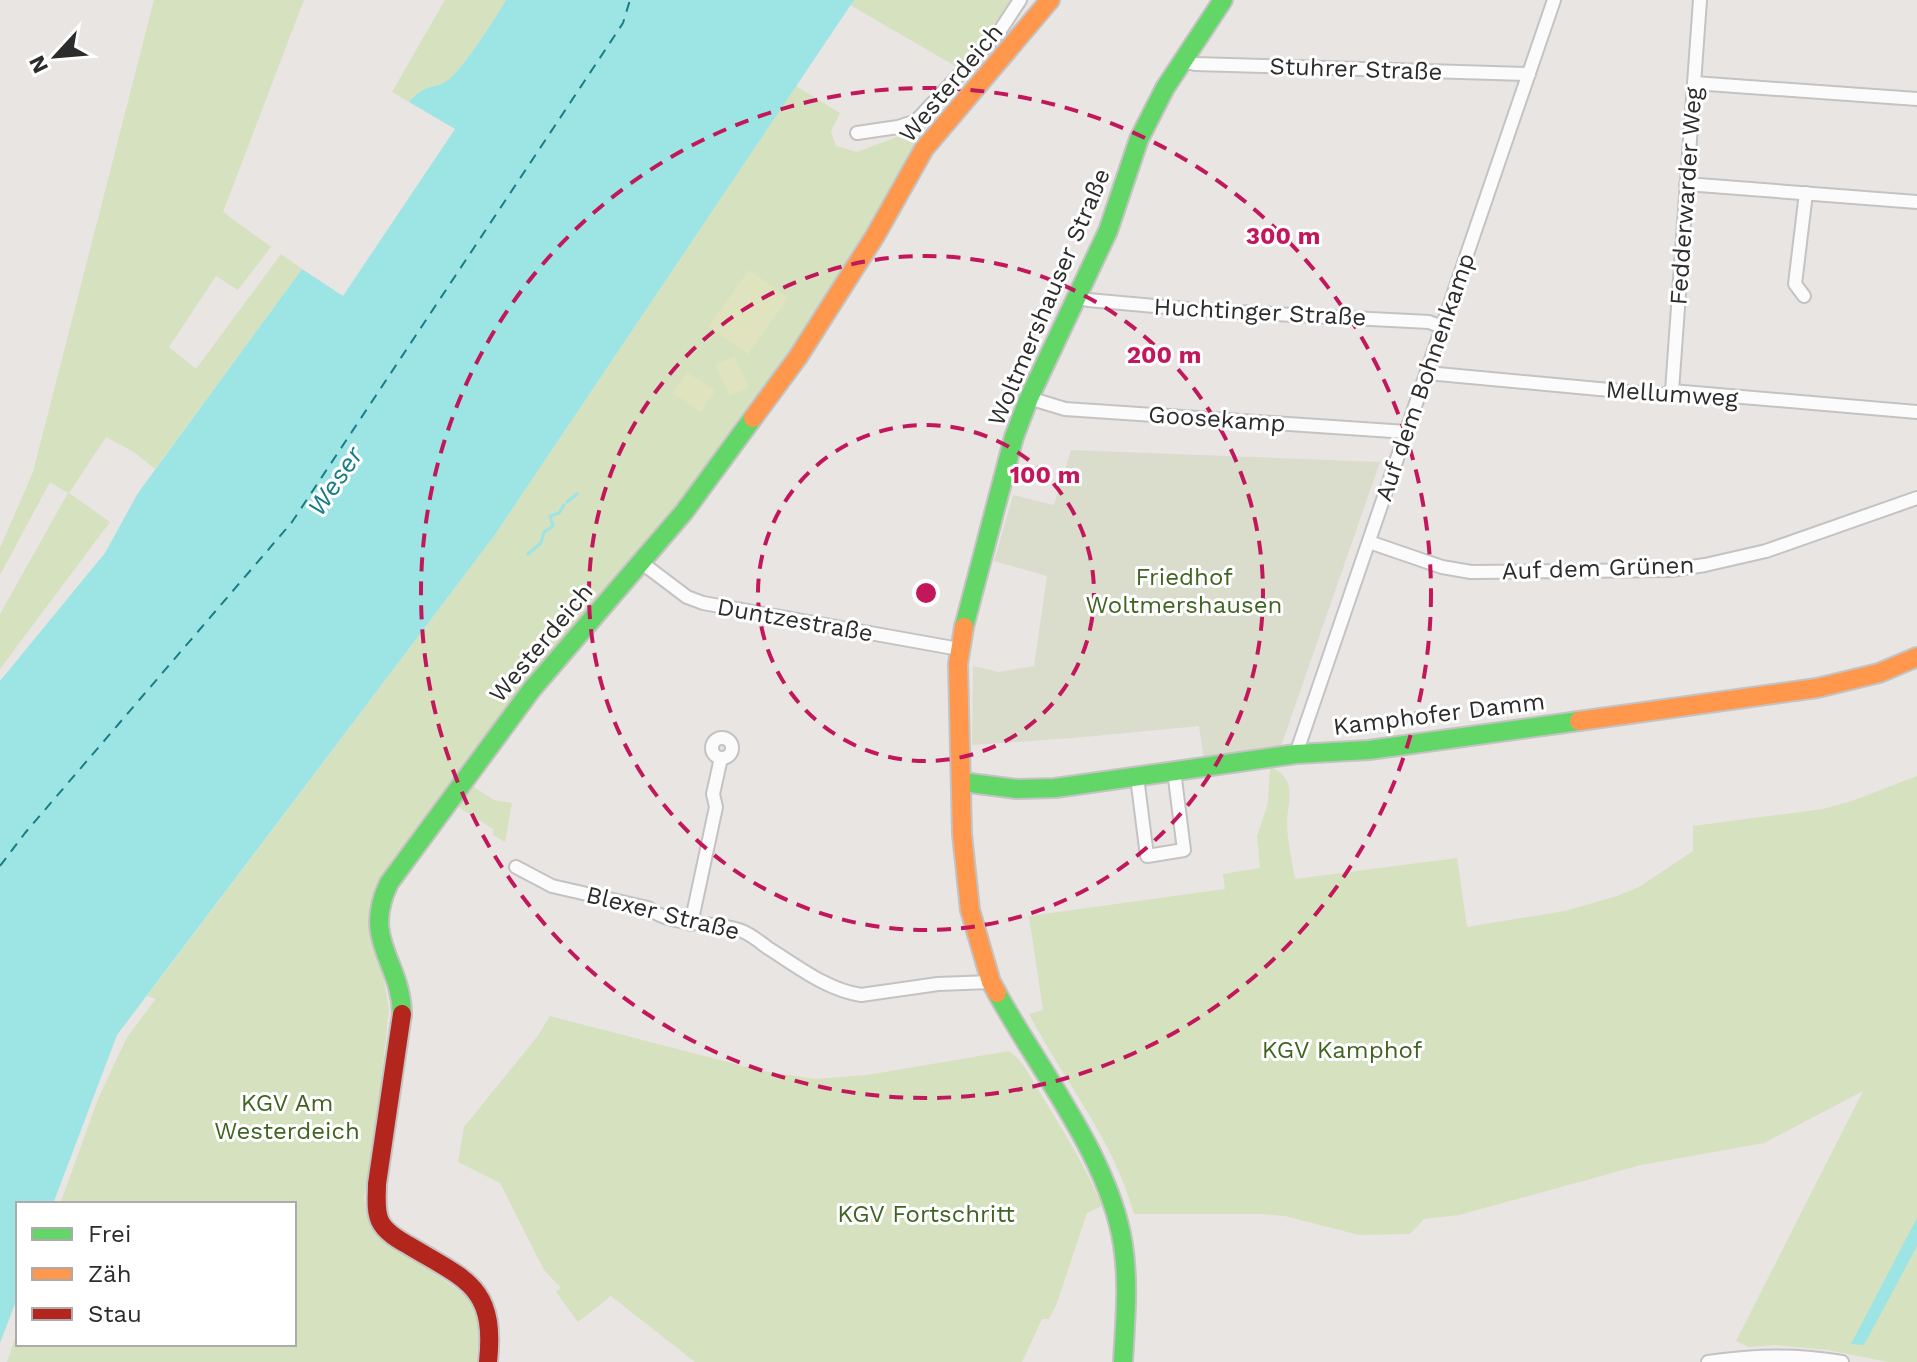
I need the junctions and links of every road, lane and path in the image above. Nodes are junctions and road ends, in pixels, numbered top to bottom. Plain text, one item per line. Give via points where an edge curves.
1 (1020, 0) edge
2 (1050, 0) edge
3 (1223, 0) edge
4 (1554, 0) edge
5 (1700, 0) edge
6 (1183, 61) junction
7 (1529, 74) junction
8 (1694, 83) junction
9 (1917, 99) edge
10 (857, 133) dead end
11 (1686, 184) junction
12 (1806, 193) junction
13 (1917, 202) edge
14 (1804, 296) dead end
15 (1076, 297) junction
16 (1442, 327) junction
17 (1427, 373) junction
18 (1672, 391) junction
19 (1029, 398) junction
20 (1917, 412) edge
21 (1407, 432) junction
22 (1917, 498) edge
23 (1369, 542) junction
24 (642, 563) junction
25 (959, 649) junction
26 (1917, 657) edge
27 (1296, 754) junction
28 (721, 758) dead end
29 (1174, 771) junction
30 (1137, 777) junction
31 (962, 782) junction
32 (516, 867) dead end
33 (691, 924) junction
34 (991, 982) junction
35 (488, 1362) edge
36 (1123, 1362) edge
37 (1708, 1362) edge
38 (1842, 1362) edge

1 - 10 street via 999,32 916,121
2 - 24 street, Westerdeich via 929,141 798,357
3 - 6 street, Woltmershauser Straße
4 - 7 street, Auf dem Bohnenkamp
5 - 8 street, Fedderwarder Weg
6 - 7 street, Stuhrer Straße
6 - 15 street, Woltmershauser Straße via 1139,139 1108,231
7 - 16 street, Auf dem Bohnenkamp
8 - 9 street
8 - 11 street, Fedderwarder Weg
11 - 12 street
11 - 18 street, Fedderwarder Weg
12 - 13 street
12 - 14 street via 1795,284
15 - 16 street, Huchtinger Straße
15 - 19 street, Woltmershauser Straße
16 - 17 street, Auf dem Bohnenkamp
17 - 18 street, Mellumweg via 1663,395
17 - 21 street, Auf dem Bohnenkamp
18 - 20 street, Mellumweg
19 - 21 street, Goosekamp via 1065,409
19 - 25 street, Woltmershauser Straße via 981,554
21 - 23 street, Auf dem Bohnenkamp
22 - 23 street, Auf dem Grünen via 1766,551 1672,570 1471,572
23 - 27 street, Auf dem Bohnenkamp
24 - 25 street, Duntzestraße via 703,603
24 - 35 street, Westerdeich via 499,731 379,903 377,922 402,1010 376,1187 378,1219 389,1233 478,1292 491,1325
25 - 31 street, Woltmershauser Straße
26 - 27 street, Kamphofer Damm via 1879,673 1817,688 1369,750
27 - 29 street, Kamphofer Damm
28 - 33 street
29 - 30 street, Kamphofer Damm
29 - 30 street via 1184,850 1147,856
30 - 31 street, Kamphofer Damm via 1055,788
31 - 34 street, Woltmershauser Straße via 970,910
32 - 33 street, Blexer Straße via 552,886 648,908 661,918
33 - 34 street, Blexer Straße via 741,931 852,994
34 - 36 street, Woltmershauser Straße via 1110,1191 1127,1278
37 - 38 street via 1792,1355

